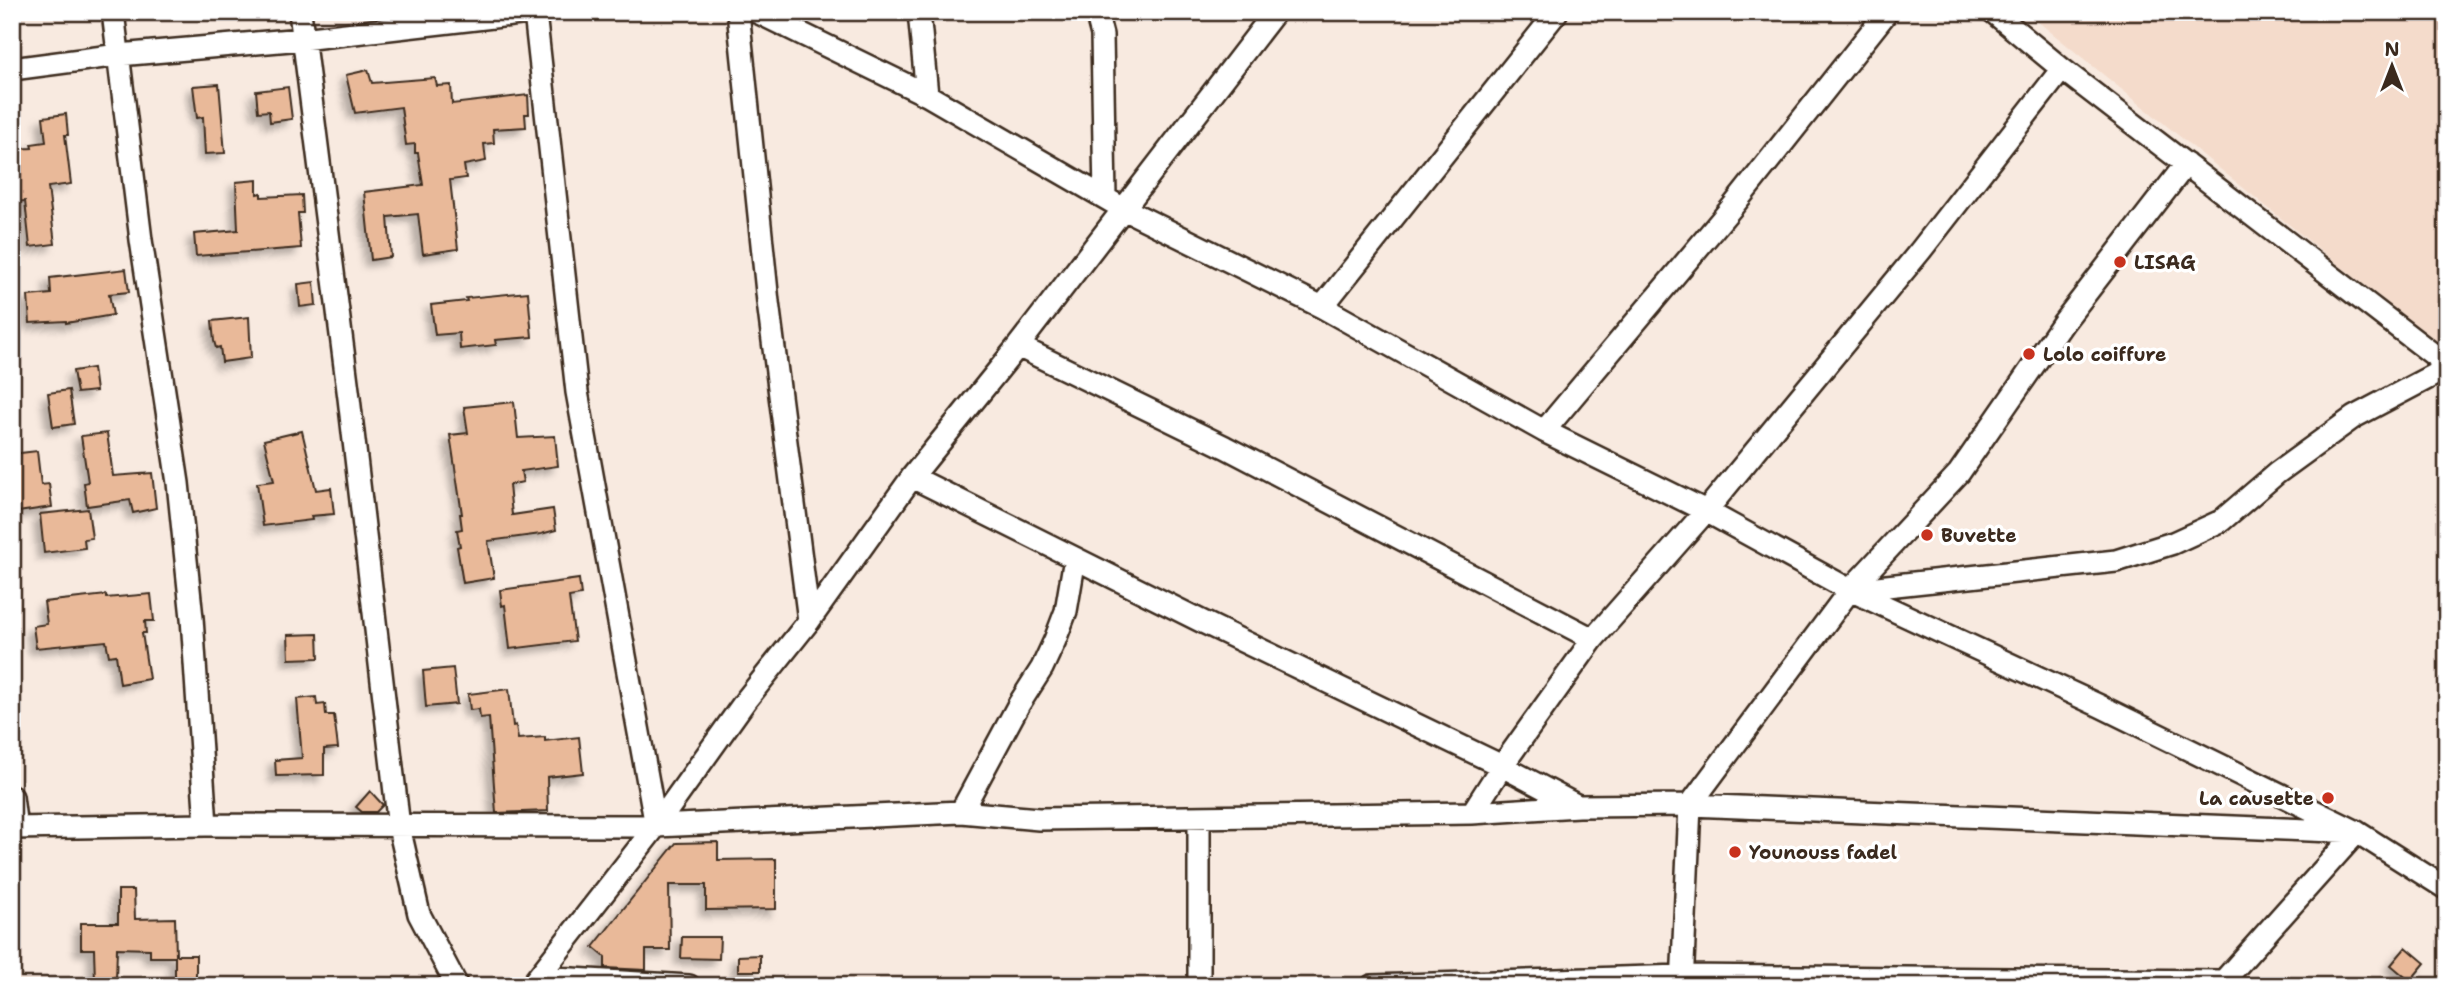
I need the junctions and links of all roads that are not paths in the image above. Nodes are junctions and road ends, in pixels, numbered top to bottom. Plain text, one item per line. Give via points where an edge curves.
1 (113, 12) edge
2 (300, 12) edge
3 (536, 12) edge
4 (738, 12) edge
5 (757, 12) edge
6 (919, 12) edge
7 (1096, 12) edge
8 (1275, 12) edge
9 (1557, 12) edge
10 (1887, 12) edge
11 (1993, 12) edge
12 (302, 39) junction
13 (119, 55) junction
14 (12, 69) edge
15 (2062, 69) junction
16 (927, 95) junction
17 (2186, 164) junction
18 (1105, 198) junction
19 (1124, 209) junction
20 (1322, 307) junction
21 (1018, 345) junction
22 (2447, 366) edge
23 (1544, 431) junction
24 (912, 477) junction
25 (1706, 511) junction
26 (1075, 558) junction
27 (1850, 590) junction
28 (809, 621) junction
29 (1593, 639) junction
30 (1502, 766) junction
31 (12, 797) edge
32 (1690, 805) junction
33 (1578, 806) junction
34 (961, 812) junction
35 (1472, 813) junction
36 (1199, 817) junction
37 (206, 825) junction
38 (656, 826) junction
39 (399, 827) junction
40 (14, 828) edge
41 (2357, 832) junction
42 (2447, 889) edge
43 (535, 981) edge
44 (1682, 981) edge
45 (2221, 983) edge
46 (457, 986) edge
47 (689, 986) edge
48 (1199, 986) edge
49 (1372, 986) edge

1 - 13 street
2 - 12 street
3 - 12 street
3 - 38 street via 577,392
4 - 28 street via 768,302
5 - 16 street
6 - 16 street
7 - 18 street via 1102,34
8 - 19 street
9 - 20 street
10 - 23 street via 1733,206
11 - 15 street
12 - 13 street
12 - 39 street
13 - 14 street
13 - 37 street via 178,483
15 - 17 street
15 - 25 street via 1921,250
16 - 18 street
17 - 22 street
17 - 27 street via 2063,323 1959,473
18 - 19 street
19 - 20 street
19 - 21 street
20 - 23 street
21 - 24 street
21 - 29 street via 1226,447
22 - 27 street via 2354,417 2221,521 2174,543 2116,561
23 - 25 street
24 - 26 street
24 - 28 street
25 - 27 street
25 - 29 street
26 - 30 street
26 - 34 street via 1066,611 1055,640
27 - 32 street
27 - 41 street
28 - 38 street
29 - 30 street
30 - 33 street
30 - 35 street
31 - 40 street
32 - 33 street
32 - 41 street
32 - 44 street
33 - 35 street
34 - 36 street via 1039,819
34 - 38 street
35 - 36 street
36 - 48 street
37 - 39 street
37 - 40 street
38 - 39 street
38 - 43 street
39 - 46 street via 419,914
41 - 42 street
41 - 45 street
43 - 47 street
44 - 45 street
44 - 49 street

